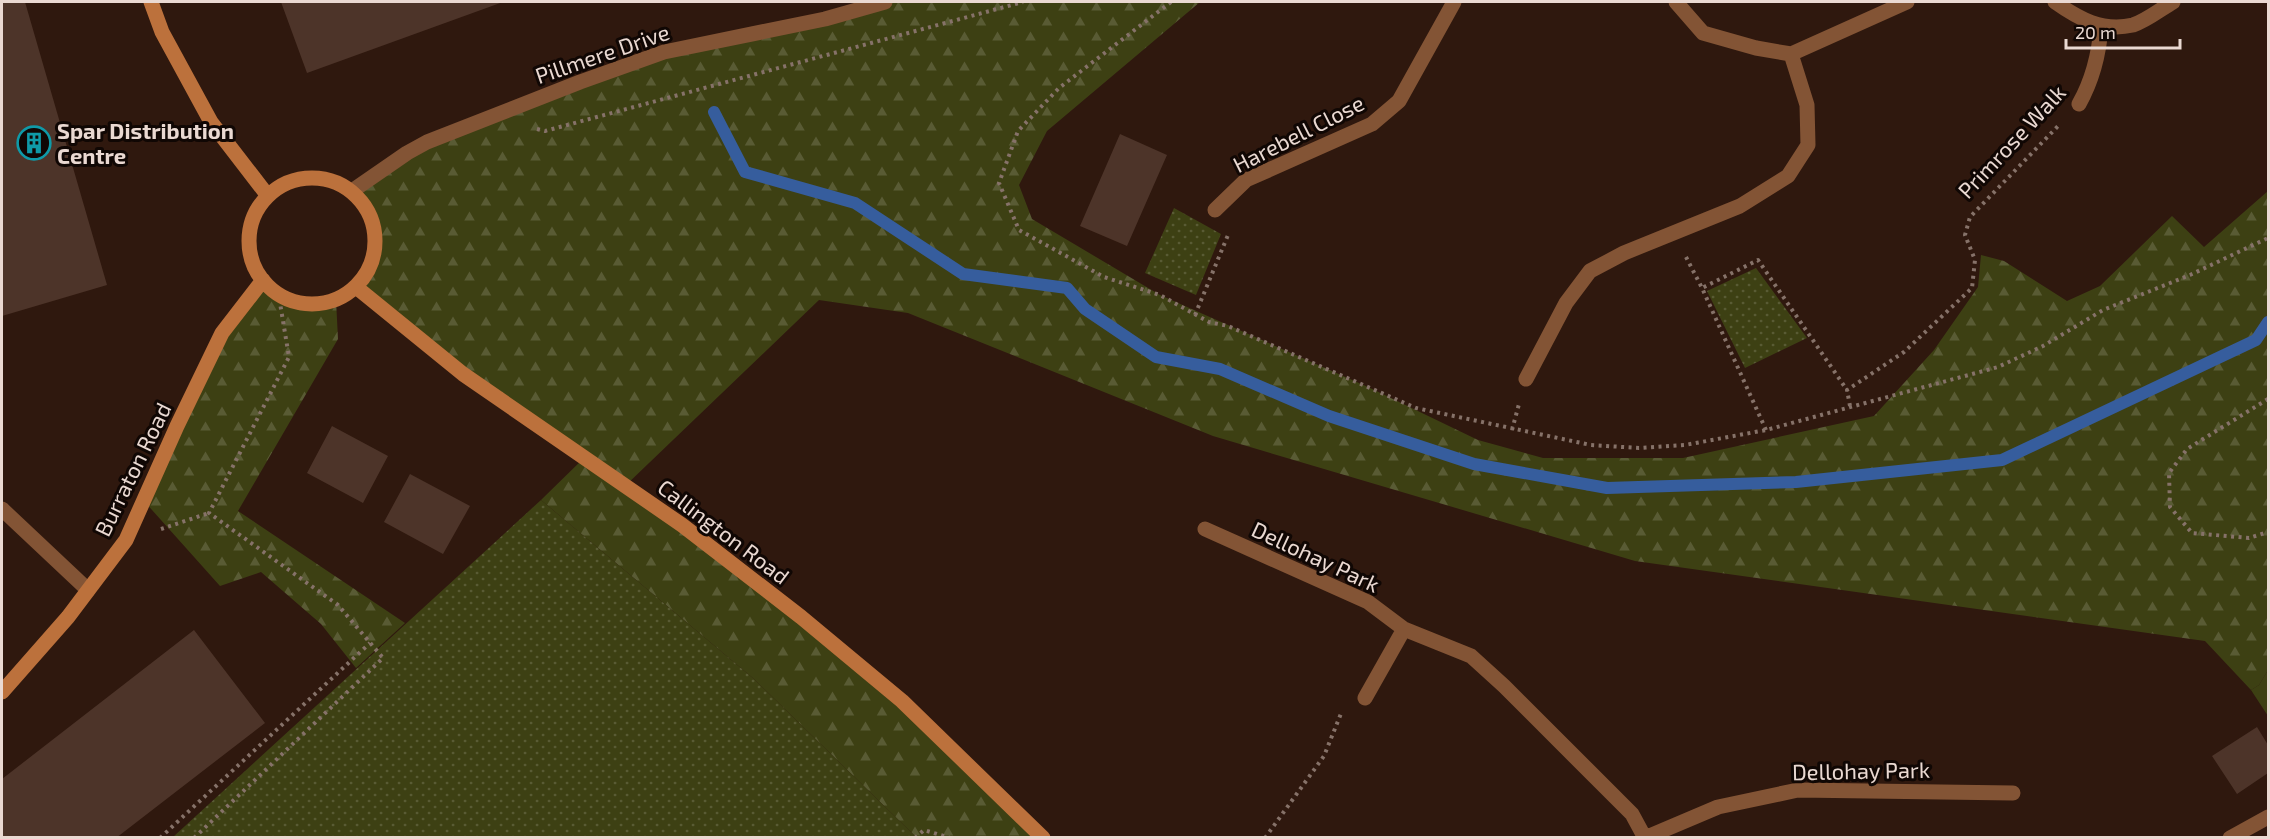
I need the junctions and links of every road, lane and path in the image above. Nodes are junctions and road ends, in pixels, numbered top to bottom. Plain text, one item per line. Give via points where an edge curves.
1 (151, 2) edge
2 (885, 2) edge
3 (1023, 2) edge
4 (1454, 2) edge
5 (1676, 2) edge
6 (1907, 2) edge
7 (2055, 2) edge
8 (2173, 2) edge
9 (2101, 27) junction
10 (1791, 54) junction
11 (2079, 104) joint
12 (492, 117) junction
13 (352, 191) junction
14 (268, 196) junction
15 (1215, 210) joint
16 (1675, 232) junction
17 (263, 280) junction
18 (356, 287) junction
19 (1702, 288) junction
20 (279, 296) junction
21 (1195, 315) dead end
22 (1526, 379) dead end
23 (1847, 390) junction
24 (2268, 399) edge
25 (1850, 406) dead end
26 (1766, 430) dead end
27 (2, 509) edge
28 (209, 513) junction
29 (1205, 529) dead end
30 (2268, 532) edge
31 (126, 540) junction
32 (88, 590) junction
33 (1404, 629) junction
34 (370, 643) junction
35 (2, 692) edge
36 (1365, 698) joint
37 (2013, 792) dead end
38 (2268, 817) edge
39 (160, 837) edge
40 (194, 837) edge
41 (915, 837) edge
42 (950, 837) edge
43 (1042, 837) edge
44 (1265, 837) edge
45 (2230, 837) edge

1 - 14 main road via 162,32 211,122
2 - 12 street, Pillmere Drive via 825,19 664,52
3 - 12 path via 544,131
4 - 15 street, Harebell Close via 1399,101 1372,124 1246,180
5 - 10 street via 1703,33
6 - 10 street
7 - 9 street
8 - 9 street via 2134,25
9 - 11 street, Primrose Walk via 2099,53
10 - 16 street via 1808,105 1808,145 1788,176 1740,206
11 - 23 path, Primrose Walk via 1970,217 1965,234 1975,260 1972,288 1904,352
12 - 13 street, Pillmere Drive via 427,142
13 - 14 main road via 325,179 305,178
13 - 18 main road via 368,211 376,234 372,264
14 - 17 main road via 249,233 251,257
15 - 21 path via 1229,234
16 - 19 path
16 - 22 street via 1590,271 1566,303
17 - 20 main road
17 - 31 main road, Burraton Road via 222,333
18 - 20 main road via 336,300 312,304
18 - 43 main road, Callington Road via 464,374 682,525 801,617 902,701
19 - 23 path via 1758,260
19 - 26 path
20 - 28 path via 289,357
23 - 25 path
24 - 30 path via 2187,449 2169,473 2170,507 2192,533 2249,538
27 - 32 street
28 - 31 path
28 - 34 path via 338,605
29 - 33 street, Dellohay Park via 1368,602
31 - 32 main road, Burraton Road
32 - 35 main road, Burraton Road
33 - 36 street
33 - 37 street, Dellohay Park via 1471,656 1632,814 1645,837 1718,807 1798,790
34 - 39 path
34 - 40 path via 383,658
36 - 44 path via 1345,705 1324,756
38 - 45 street
41 - 42 path via 924,830

